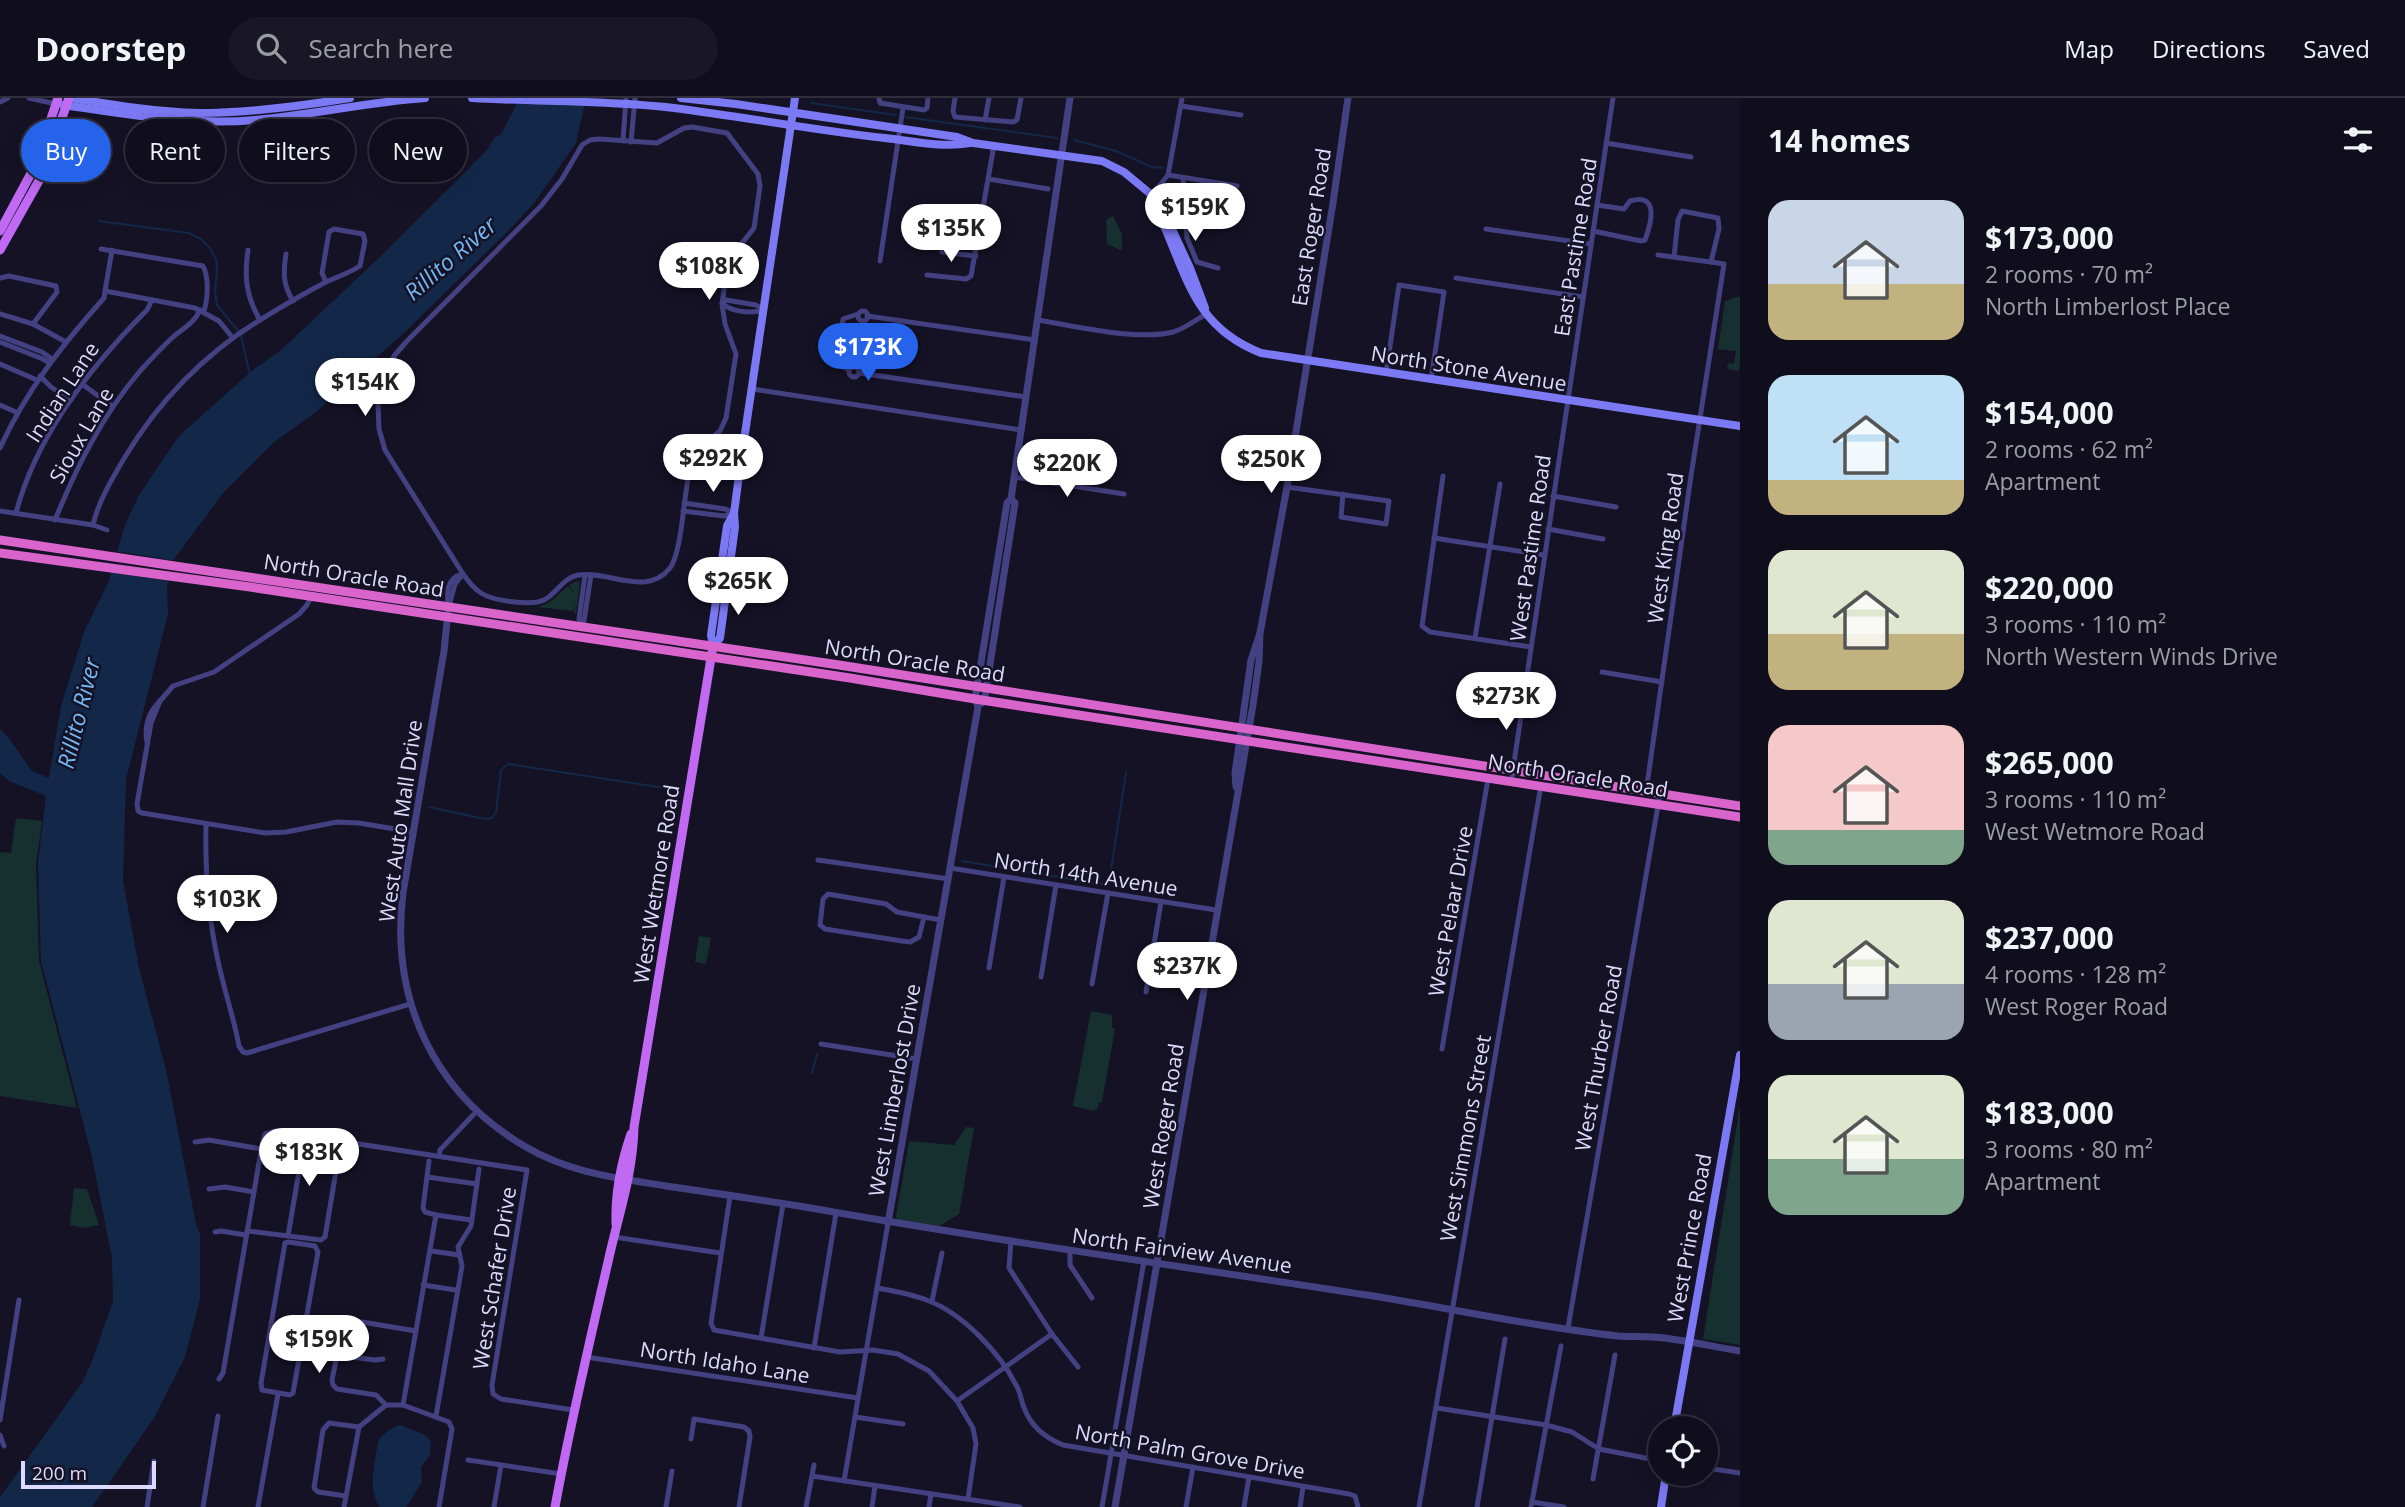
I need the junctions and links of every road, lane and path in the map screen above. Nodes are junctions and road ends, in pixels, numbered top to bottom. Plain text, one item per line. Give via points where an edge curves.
1 (8, 98) edge
2 (29, 98) edge
3 (350, 98) edge
4 (425, 98) edge
5 (472, 98) edge
6 (681, 98) edge
7 (795, 98) edge
8 (929, 98) edge
9 (955, 98) edge
10 (989, 98) edge
11 (1021, 98) edge
12 (1070, 98) edge
13 (1182, 98) edge
14 (1348, 98) edge
15 (1613, 98) edge
16 (878, 99) edge
17 (511, 100) edge
18 (64, 101) edge
19 (630, 101) edge
20 (0, 102) edge
21 (1181, 106) junction
22 (904, 108) junction
23 (793, 113) junction
24 (1241, 115) dead end
25 (985, 120) junction
26 (791, 126) junction
27 (901, 129) junction
28 (899, 140) junction
29 (623, 141) junction
30 (631, 142) junction
31 (973, 143) junction
32 (1606, 143) junction
33 (994, 145) junction
34 (1063, 154) junction
35 (1691, 157) dead end
36 (1168, 175) junction
37 (1183, 178) junction
38 (989, 179) junction
39 (1237, 186) dead end
40 (1048, 188) dead end
41 (1151, 195) junction
42 (1597, 205) junction
43 (1185, 209) junction
44 (1223, 214) dead end
45 (982, 221) junction
46 (1486, 229) dead end
47 (0, 231) edge
48 (1593, 231) junction
49 (1591, 244) junction
50 (101, 249) dead end
51 (0, 250) edge
52 (112, 250) junction
53 (248, 250) dead end
54 (286, 254) dead end
55 (1658, 255) dead end
56 (976, 256) junction
57 (1674, 257) junction
58 (880, 261) dead end
59 (1711, 262) junction
60 (1217, 268) dead end
61 (928, 275) dead end
62 (0, 278) edge
63 (1456, 278) dead end
64 (326, 282) junction
65 (105, 291) junction
66 (1583, 297) junction
67 (152, 300) junction
68 (293, 301) junction
69 (722, 303) junction
70 (764, 310) junction
71 (202, 311) junction
72 (0, 314) edge
73 (1206, 314) junction
74 (260, 320) junction
75 (1038, 320) junction
76 (33, 324) junction
77 (0, 336) edge
78 (234, 337) junction
79 (1035, 340) junction
80 (0, 342) edge
81 (66, 342) junction
82 (50, 361) junction
83 (1307, 361) junction
84 (0, 364) edge
85 (1386, 373) junction
86 (39, 378) junction
87 (1431, 380) junction
88 (82, 384) junction
89 (752, 389) junction
90 (1026, 397) junction
91 (71, 400) junction
92 (1567, 400) junction
93 (0, 405) edge
94 (112, 406) junction
95 (18, 413) junction
96 (1700, 419) junction
97 (1740, 426) edge
98 (1021, 429) junction
99 (0, 447) edge
100 (1443, 476) dead end
101 (1014, 477) junction
102 (1500, 484) dead end
103 (1287, 487) junction
104 (1124, 494) dead end
105 (1343, 494) junction
106 (1553, 496) junction
107 (1011, 499) junction
108 (684, 503) junction
109 (1616, 507) dead end
110 (0, 511) edge
111 (683, 511) junction
112 (16, 513) junction
113 (734, 513) junction
114 (55, 520) junction
115 (93, 525) junction
116 (1003, 528) junction
117 (1548, 529) junction
118 (107, 530) dead end
119 (1010, 536) junction
120 (1434, 538) junction
121 (1604, 539) dead end
122 (0, 540) edge
123 (1490, 546) junction
124 (0, 553) edge
125 (1544, 555) junction
126 (109, 556) junction
127 (69, 562) junction
128 (463, 574) junction
129 (588, 575) junction
130 (253, 578) junction
131 (197, 580) junction
132 (995, 584) junction
133 (314, 587) junction
134 (1002, 592) junction
135 (311, 597) junction
136 (448, 612) junction
137 (583, 627) junction
138 (1475, 638) junction
139 (712, 646) junction
140 (1531, 647) junction
141 (711, 657) junction
142 (851, 667) junction
143 (785, 668) junction
144 (1602, 672) dead end
145 (912, 676) junction
146 (850, 678) junction
147 (1661, 682) junction
148 (982, 688) junction
149 (979, 702) junction
150 (1111, 708) junction
151 (1066, 713) junction
152 (1152, 714) junction
153 (1109, 719) junction
154 (1244, 728) junction
155 (1243, 739) junction
156 (1380, 749) junction
157 (1378, 761) junction
158 (1513, 771) junction
159 (1543, 775) junction
160 (1488, 779) junction
161 (1511, 783) junction
162 (1541, 787) junction
163 (1646, 792) junction
164 (1660, 794) junction
165 (1644, 803) junction
166 (1658, 805) junction
167 (1740, 806) edge
168 (1740, 817) edge
169 (206, 825) junction
170 (414, 832) junction
171 (818, 860) dead end
172 (950, 868) junction
173 (1004, 877) junction
174 (948, 878) junction
175 (1056, 886) junction
176 (1108, 892) junction
177 (1161, 901) junction
178 (1216, 910) junction
179 (924, 917) junction
180 (942, 920) junction
181 (989, 968) dead end
182 (1041, 977) dead end
183 (1092, 984) dead end
184 (1146, 992) dead end
185 (410, 1004) junction
186 (821, 1044) dead end
187 (1442, 1049) dead end
188 (1740, 1055) edge
189 (917, 1059) junction
190 (476, 1112) junction
191 (305, 1136) junction
192 (195, 1142) dead end
193 (341, 1142) junction
194 (261, 1149) junction
195 (439, 1156) junction
196 (429, 1161) dead end
197 (479, 1169) dead end
198 (427, 1177) junction
199 (624, 1180) junction
200 (477, 1184) junction
201 (209, 1189) dead end
202 (254, 1192) junction
203 (730, 1196) junction
204 (783, 1203) junction
205 (836, 1213) junction
206 (436, 1215) junction
207 (471, 1220) junction
208 (888, 1223) junction
209 (215, 1232) dead end
210 (247, 1233) junction
211 (615, 1233) junction
212 (288, 1236) junction
213 (1011, 1242) junction
214 (431, 1251) junction
215 (1070, 1251) junction
216 (720, 1253) junction
217 (943, 1253) dead end
218 (459, 1255) junction
219 (1144, 1261) junction
220 (1157, 1263) junction
221 (424, 1285) junction
222 (877, 1288) junction
223 (456, 1290) junction
224 (1092, 1298) dead end
225 (19, 1300) dead end
226 (932, 1301) junction
227 (1452, 1311) junction
228 (1568, 1328) junction
229 (416, 1331) junction
230 (1052, 1334) junction
231 (761, 1338) junction
232 (1505, 1339) dead end
233 (1689, 1343) junction
234 (1561, 1346) dead end
235 (814, 1349) junction
236 (867, 1350) junction
237 (1740, 1351) edge
238 (336, 1355) junction
239 (1615, 1355) dead end
240 (586, 1357) junction
241 (383, 1359) dead end
242 (1005, 1367) junction
243 (1078, 1367) dead end
244 (0, 1374) edge
245 (7, 1375) junction
246 (219, 1379) dead end
247 (278, 1394) junction
248 (858, 1398) junction
249 (957, 1401) junction
250 (386, 1405) junction
251 (403, 1405) junction
252 (1437, 1408) junction
253 (573, 1410) junction
254 (218, 1416) dead end
255 (436, 1416) junction
256 (1492, 1416) junction
257 (1676, 1416) edge
258 (855, 1417) junction
259 (0, 1420) edge
260 (903, 1424) dead end
261 (1546, 1425) junction
262 (359, 1427) junction
263 (1039, 1431) junction
264 (0, 1435) edge
265 (1033, 1438) dead end
266 (691, 1439) dead end
267 (4, 1446) dead end
268 (1599, 1449) junction
269 (1111, 1452) junction
270 (1124, 1454) junction
271 (1648, 1458) edge
272 (468, 1460) dead end
273 (154, 1461) dead end
274 (502, 1465) junction
275 (814, 1465) dead end
276 (1193, 1467) junction
277 (1718, 1470) edge
278 (672, 1471) dead end
279 (1740, 1473) edge
280 (561, 1474) junction
281 (812, 1476) junction
282 (1249, 1477) junction
283 (1593, 1479) dead end
284 (844, 1481) junction
285 (875, 1486) junction
286 (1664, 1486) edge
287 (1303, 1487) junction
288 (931, 1494) junction
289 (346, 1496) junction
290 (968, 1499) junction
291 (1532, 1504) edge
292 (988, 1505) edge
293 (147, 1507) edge
294 (202, 1507) edge
295 (258, 1507) edge
296 (344, 1507) edge
297 (439, 1507) edge
298 (494, 1507) edge
299 (555, 1507) edge
300 (666, 1507) edge
301 (739, 1507) edge
302 (807, 1507) edge
303 (872, 1507) edge
304 (929, 1507) edge
305 (1020, 1507) edge
306 (1102, 1507) edge
307 (1115, 1507) edge
308 (1186, 1507) edge
309 (1244, 1507) edge
310 (1300, 1507) edge
311 (1357, 1507) edge
312 (1419, 1507) edge
313 (1477, 1507) edge
314 (1564, 1507) edge
315 (1661, 1507) edge

1 - 20 street
2 - 18 street
3 - 18 main road via 200,113
4 - 18 main road via 214,122 140,118
5 - 17 main road, North Stone Avenue
6 - 23 main road, North Stone Avenue
7 - 23 main road, West Wetmore Road
8 - 22 street via 927,108
9 - 25 street via 955,117
10 - 25 street
11 - 25 street via 1017,120
12 - 34 street, West Limberlost Drive
13 - 21 street
14 - 83 street, East Roger Road
15 - 32 street, East Pastime Road
16 - 22 street
17 - 19 main road, North Stone Avenue
18 - 47 main road
18 - 51 main road via 46,166
19 - 26 main road, North Stone Avenue
19 - 29 street
19 - 30 street
21 - 24 street
21 - 36 street
22 - 27 street
23 - 26 main road, West Wetmore Road
23 - 27 main road, North Stone Avenue
26 - 28 main road, North Stone Avenue
26 - 70 main road, West Wetmore Road
27 - 28 street
27 - 31 main road, North Stone Avenue
28 - 31 main road, North Stone Avenue via 956,146
28 - 58 street
29 - 30 street
29 - 128 street via 599,139 584,144 541,206 407,341 383,378 377,406 385,450
30 - 69 street via 660,142 689,127 720,131 729,135 759,176 754,228 730,257
31 - 33 main road, North Stone Avenue
32 - 35 street
32 - 42 street, East Pastime Road
33 - 34 main road, North Stone Avenue
33 - 38 street
34 - 41 main road, North Stone Avenue via 1102,161
34 - 75 street, West Limberlost Drive
36 - 37 street
36 - 41 street
37 - 39 street
37 - 43 street
38 - 40 street
38 - 45 street
41 - 73 main road, North Stone Avenue via 1170,221
42 - 48 street, East Pastime Road
42 - 48 street via 1623,209 1630,201 1648,202 1650,227 1642,241
43 - 44 street
43 - 60 street via 1187,238 1197,262
45 - 56 street
45 - 56 street via 947,216 942,252
46 - 49 street
48 - 49 street, East Pastime Road
49 - 66 street, East Pastime Road
50 - 52 street
52 - 65 street
52 - 71 street via 203,266 206,304
53 - 74 street via 247,290
54 - 68 street via 284,279
55 - 57 street
56 - 61 street via 967,279
57 - 59 street
57 - 59 street via 1682,211 1718,218
59 - 96 street, West King Road via 1724,264
62 - 76 street via 56,286 57,292
63 - 66 street
64 - 64 street via 357,268 362,261 363,234 334,229 328,234 322,273
64 - 68 street
65 - 67 street
65 - 81 street
66 - 92 street, East Pastime Road
67 - 71 street
67 - 88 street, Indian Lane
68 - 74 street
69 - 70 street via 756,305
69 - 108 street via 736,354 726,418 720,431 692,458
70 - 89 main road, West Wetmore Road
71 - 78 street
71 - 94 street, Sioux Lane via 141,370
72 - 76 street
73 - 75 street via 1175,331 1153,335
73 - 83 main road, North Stone Avenue via 1241,345
74 - 78 street
75 - 79 street, West Limberlost Drive
76 - 81 street
77 - 82 street via 42,352
78 - 115 street via 190,375 152,418 116,473
79 - 90 street, West Limberlost Drive
79 - 90 street via 867,316 862,321 858,314 844,319 840,341 837,363 853,376 859,373
80 - 82 street
81 - 82 street
82 - 86 street
83 - 85 main road, North Stone Avenue
83 - 103 street, West Roger Road
84 - 86 street
85 - 87 main road, North Stone Avenue
85 - 87 street via 1399,285 1444,292
86 - 91 street
86 - 95 street
87 - 92 main road, North Stone Avenue
88 - 91 street, Indian Lane
88 - 94 street
89 - 98 street
89 - 113 main road, West Wetmore Road
90 - 98 street, West Limberlost Drive
91 - 112 street, Indian Lane via 40,453
92 - 96 main road, North Stone Avenue
92 - 106 street, West Pastime Road
93 - 95 street
94 - 114 street, Sioux Lane via 76,467
95 - 99 street
96 - 97 main road, North Stone Avenue
96 - 147 street, West King Road
98 - 101 street, West Limberlost Drive
100 - 120 street
101 - 104 street
101 - 107 street, West Limberlost Drive
102 - 123 street
103 - 105 street
103 - 154 street, West Roger Road
105 - 105 street via 1341,517 1387,524 1389,500
106 - 109 street
106 - 117 street, West Pastime Road
107 - 116 street, West Limberlost Drive
107 - 119 street, West Limberlost Drive via 1015,503
108 - 111 street
108 - 113 street
110 - 112 street
111 - 113 street
111 - 129 street via 675,558 661,576 641,583
112 - 114 street
113 - 139 main road, West Wetmore Road via 720,638
114 - 115 street
115 - 118 street
116 - 119 street
116 - 132 street, West Limberlost Drive
117 - 121 street
117 - 125 street, West Pastime Road
119 - 134 street, West Limberlost Drive
120 - 123 street
120 - 138 street via 1421,629
122 - 126 highway, North Oracle Road
123 - 125 street
123 - 138 street
124 - 127 highway, North Oracle Road
125 - 140 street, West Pastime Road
126 - 127 highway via 104,561 77,558
126 - 130 highway, North Oracle Road
127 - 131 highway, North Oracle Road
128 - 129 street via 484,595 529,603 546,598 572,577
128 - 136 street, West Auto Mall Drive via 449,582
129 - 137 street via 579,619
130 - 131 highway via 200,576
130 - 133 highway, North Oracle Road
131 - 135 highway, North Oracle Road
132 - 134 street
132 - 148 street, West Limberlost Drive
133 - 135 street
133 - 136 highway, North Oracle Road
134 - 148 street, West Limberlost Drive
135 - 136 highway, North Oracle Road
135 - 169 street via 299,614 214,672 173,686 154,711 138,811
136 - 137 highway, North Oracle Road
136 - 141 highway, North Oracle Road
136 - 170 street, West Auto Mall Drive
137 - 139 highway, North Oracle Road
138 - 140 street
139 - 141 main road, West Wetmore Road
139 - 142 highway, North Oracle Road
140 - 158 street, West Pastime Road
141 - 143 highway, North Oracle Road
141 - 199 main road, West Wetmore Road via 634,1127 625,1150
142 - 143 highway via 844,671 800,665
142 - 145 highway, North Oracle Road
143 - 146 highway, North Oracle Road
144 - 147 street
145 - 146 highway via 904,680 858,674
145 - 148 highway, North Oracle Road
146 - 149 highway, North Oracle Road
147 - 163 street, West King Road
148 - 149 street, West Limberlost Drive
148 - 150 highway, North Oracle Road
149 - 151 highway, North Oracle Road
149 - 172 street, West Limberlost Drive
150 - 151 highway via 1105,713
150 - 152 highway, North Oracle Road
151 - 153 highway, North Oracle Road
152 - 153 highway via 1114,714
152 - 154 highway, North Oracle Road
153 - 155 highway, North Oracle Road
154 - 155 street, West Roger Road
154 - 156 highway, North Oracle Road
155 - 157 highway, North Oracle Road
155 - 178 street, West Roger Road
156 - 157 highway
156 - 158 highway, North Oracle Road
157 - 160 highway, North Oracle Road
158 - 159 highway, North Oracle Road
158 - 161 street, West Pastime Road
159 - 162 street, West Simmons Street
159 - 163 highway, North Oracle Road
160 - 161 highway, North Oracle Road
160 - 187 street, West Pelaar Drive
161 - 162 highway, North Oracle Road
162 - 165 highway, North Oracle Road
162 - 227 street, West Simmons Street
163 - 164 highway, North Oracle Road
163 - 165 street, West King Road
164 - 166 street, West Thurber Road
164 - 167 highway, North Oracle Road
165 - 166 highway, North Oracle Road
166 - 168 highway, North Oracle Road
166 - 228 street, West Thurber Road
169 - 170 street via 265,833 348,822
169 - 185 street via 208,908 243,1052
170 - 185 street, West Auto Mall Drive via 401,914
171 - 174 street
172 - 173 street, North 14th Avenue
172 - 174 street, West Limberlost Drive
173 - 175 street, North 14th Avenue
173 - 181 street
174 - 180 street, West Limberlost Drive
175 - 176 street, North 14th Avenue
175 - 182 street
176 - 177 street, North 14th Avenue
176 - 183 street
177 - 178 street, North 14th Avenue
177 - 184 street
178 - 220 street, West Roger Road
179 - 179 street via 897,912 886,904 828,894 823,899 820,925 910,942 919,937
179 - 180 street
180 - 189 street, West Limberlost Drive
185 - 190 street, West Auto Mall Drive via 436,1063
186 - 189 street
188 - 233 main road, West Prince Road
189 - 208 street, West Limberlost Drive
190 - 195 street
190 - 199 street, West Auto Mall Drive via 551,1160
191 - 193 street
191 - 194 street via 268,1132
191 - 212 street
192 - 194 street
193 - 195 street
193 - 212 street via 324,1237
194 - 202 street
195 - 253 street, West Schafer Drive via 527,1170 491,1395
196 - 198 street
197 - 200 street
198 - 200 street
198 - 206 street via 423,1208
199 - 203 street, North Fairview Avenue
199 - 211 main road, West Wetmore Road
200 - 207 street
201 - 202 street
202 - 210 street
203 - 204 street, North Fairview Avenue
203 - 216 street
204 - 205 street, North Fairview Avenue
204 - 231 street
205 - 208 street, North Fairview Avenue
205 - 235 street
206 - 207 street
206 - 214 street
207 - 218 street via 459,1243
208 - 213 street, North Fairview Avenue
208 - 222 street, West Limberlost Drive
209 - 210 street
210 - 212 street
210 - 246 street
211 - 216 street
211 - 240 main road, West Wetmore Road
213 - 215 street, North Fairview Avenue
213 - 230 street via 1009,1268
214 - 218 street
214 - 221 street
215 - 219 street, North Fairview Avenue
215 - 224 street via 1070,1265
216 - 231 street via 711,1323 714,1330
217 - 226 street
218 - 223 street via 462,1266
219 - 220 street, North Fairview Avenue
219 - 269 street
220 - 227 street, North Fairview Avenue
220 - 270 street, West Roger Road
221 - 223 street
221 - 229 street
222 - 226 street
222 - 236 street, West Limberlost Drive
223 - 255 street
225 - 245 street
226 - 242 street via 980,1336
227 - 228 street, North Fairview Avenue
227 - 252 street, West Simmons Street
228 - 233 street, North Fairview Avenue
229 - 238 street via 350,1320 341,1326
229 - 251 street
230 - 242 street
230 - 243 street
231 - 235 street
232 - 256 street
233 - 237 street, North Fairview Avenue
233 - 257 main road, West Prince Road
234 - 261 street
235 - 236 street
236 - 248 street, West Limberlost Drive
236 - 249 street via 898,1354 915,1362
238 - 241 street
238 - 250 street via 333,1385 376,1395
239 - 268 street
240 - 248 street, North Idaho Lane
240 - 253 main road, West Wetmore Road
242 - 249 street
242 - 263 street
244 - 245 street
245 - 259 street
247 - 247 street via 262,1390 261,1382 285,1242 316,1246 293,1393
247 - 295 street
248 - 258 street, West Limberlost Drive
249 - 290 street via 973,1428 975,1444
250 - 251 street
250 - 262 street
251 - 255 street
252 - 256 street
252 - 312 street, West Simmons Street
253 - 280 main road, West Wetmore Road
254 - 294 street
255 - 297 street via 449,1422 452,1429
256 - 261 street
256 - 313 street
258 - 260 street
258 - 284 street, West Limberlost Drive
261 - 268 street via 1572,1432
261 - 291 street
262 - 289 street
262 - 289 street via 329,1423 323,1430 314,1488
263 - 265 street
263 - 269 street, North Palm Grove Drive via 1063,1445
264 - 267 street
266 - 301 street via 694,1419 749,1431
268 - 271 street
268 - 283 street
269 - 270 street, North Palm Grove Drive
269 - 306 street
270 - 276 street, North Palm Grove Drive
270 - 307 street, West Roger Road
272 - 274 street
273 - 293 street
274 - 280 street
274 - 298 street
275 - 281 street
276 - 282 street, North Palm Grove Drive
276 - 308 street
277 - 279 street
278 - 300 street
280 - 299 main road, West Wetmore Road
281 - 284 street
281 - 302 street
282 - 287 street, North Palm Grove Drive
282 - 309 street
284 - 285 street
285 - 288 street
285 - 303 street
286 - 315 main road
287 - 310 street
287 - 311 street, North Palm Grove Drive via 1358,1496
288 - 290 street
288 - 304 street
289 - 296 street
290 - 292 street
291 - 314 street
292 - 305 street

